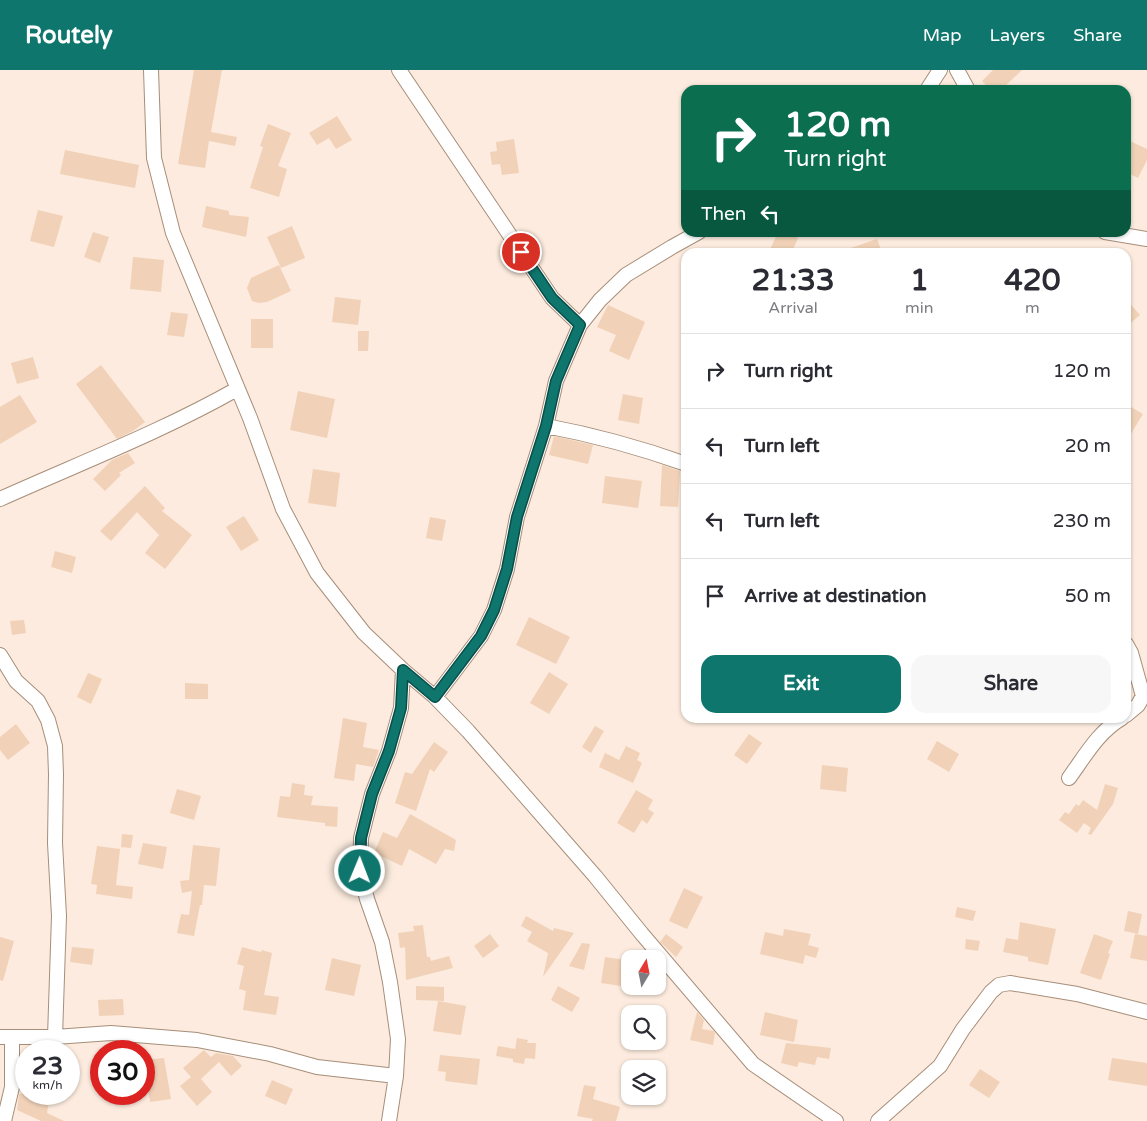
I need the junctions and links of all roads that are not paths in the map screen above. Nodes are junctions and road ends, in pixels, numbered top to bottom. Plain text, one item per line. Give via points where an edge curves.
1 (151, 70) edge
2 (399, 70) edge
3 (940, 70) edge
4 (957, 70) edge
5 (930, 85) edge
6 (965, 85) edge
7 (690, 237) edge
8 (1131, 237) edge
9 (1147, 240) edge
10 (580, 325) junction
11 (237, 389) junction
12 (546, 426) junction
13 (681, 462) edge
14 (0, 499) edge
15 (1131, 653) edge
16 (0, 655) edge
17 (403, 670) junction
18 (435, 697) junction
19 (1131, 711) edge
20 (1113, 723) edge
21 (1069, 778) dead end
22 (1147, 1012) edge
23 (6, 1037) edge
24 (55, 1037) junction
25 (396, 1076) junction
26 (4, 1121) edge
27 (389, 1121) edge
28 (836, 1121) edge
29 (878, 1121) edge

1 - 11 street via 154,158 173,233
2 - 10 street via 552,298
3 - 5 street
4 - 6 street
7 - 10 street via 626,275
8 - 9 street
10 - 12 street via 556,381
11 - 14 street via 128,444
11 - 17 street via 283,509 317,573 364,633
12 - 13 street
12 - 18 street via 517,517 507,569 494,610 481,636
15 - 19 street via 1143,696
16 - 24 street via 16,681 38,701 48,720 55,746 54,844 59,916
17 - 18 street
17 - 25 street via 401,708 372,794 361,838 360,871 382,942 390,982 398,1039
18 - 28 street via 487,752 753,1064
20 - 21 street via 1100,735
22 - 29 street via 1077,994 1010,983 999,985 979,1006 940,1066
23 - 24 street
23 - 26 street via 12,1086
24 - 25 street via 111,1033 197,1040 316,1067
25 - 27 street

